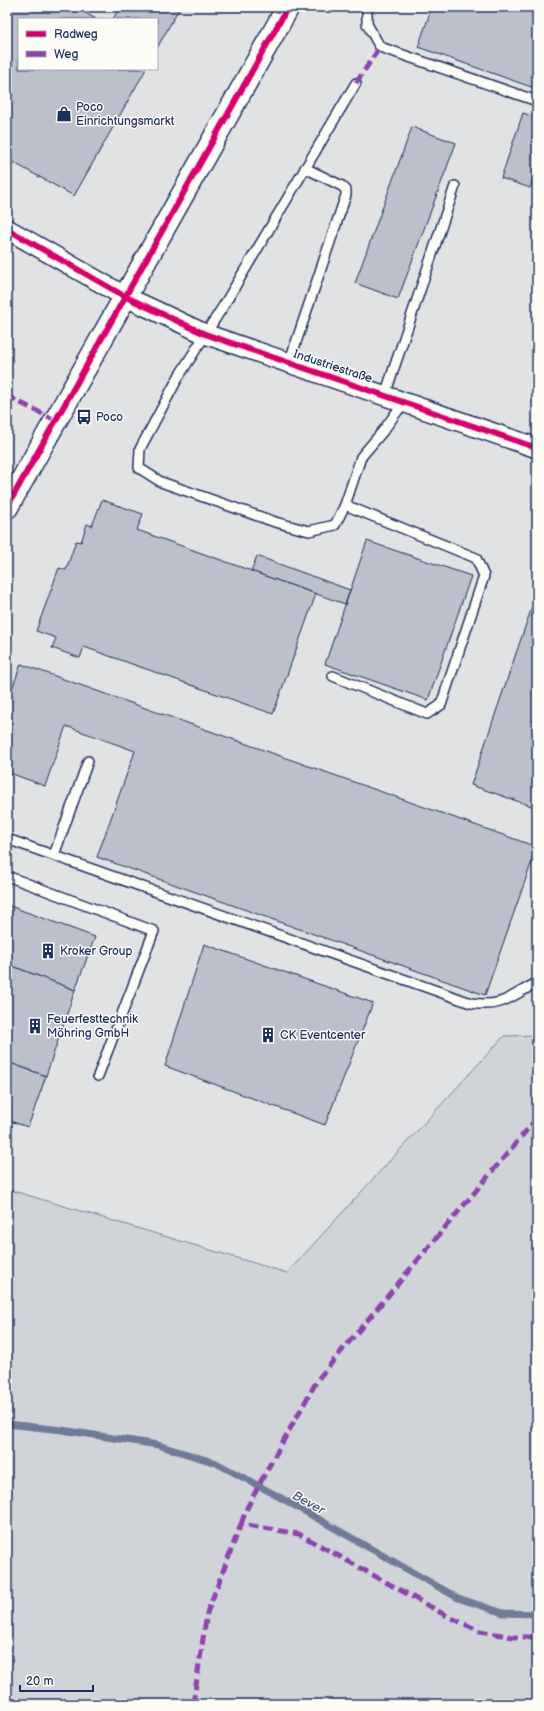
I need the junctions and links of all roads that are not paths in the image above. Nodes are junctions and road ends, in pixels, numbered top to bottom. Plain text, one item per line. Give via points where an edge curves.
1 (288, 7) edge
2 (367, 7) edge
3 (356, 82) dead end
4 (537, 101) edge
5 (305, 168) junction
6 (454, 186) dead end
7 (7, 229) edge
8 (126, 297) junction
9 (204, 334) junction
10 (289, 363) junction
11 (384, 395) junction
12 (404, 402) junction
13 (537, 448) edge
14 (345, 505) junction
15 (7, 506) edge
16 (333, 676) dead end
17 (88, 761) dead end
18 (7, 839) edge
19 (54, 855) junction
20 (7, 876) edge
21 (537, 983) edge
22 (98, 1076) dead end

1 - 8 street
2 - 4 lane via 367,24 380,47
3 - 5 lane
5 - 9 lane via 224,305
5 - 10 lane via 342,186 346,190 346,195
6 - 11 lane
7 - 8 street, Industriestraße
8 - 9 street, Industriestraße
8 - 15 street
9 - 10 street, Industriestraße
9 - 14 lane via 140,449 139,468 162,482 309,531 335,525
10 - 11 street, Industriestraße
11 - 12 street, Industriestraße
12 - 13 street, Industriestraße
12 - 14 lane via 361,457
14 - 16 lane via 476,558 484,576 441,705 427,714
17 - 19 lane
18 - 19 lane
19 - 21 lane via 471,1003 499,1004
20 - 22 lane via 154,931

